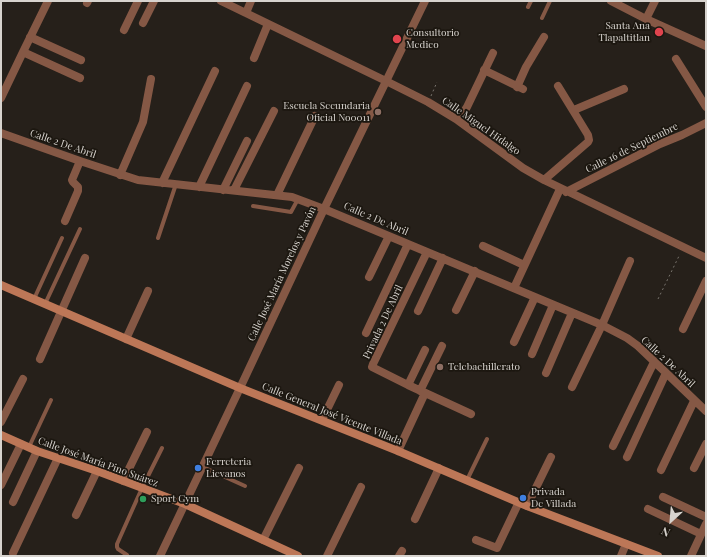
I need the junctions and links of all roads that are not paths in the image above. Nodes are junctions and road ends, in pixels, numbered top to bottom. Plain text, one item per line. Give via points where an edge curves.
1 (48, 1) edge
2 (138, 1) edge
3 (154, 1) edge
4 (222, 1) edge
5 (252, 1) edge
6 (425, 1) edge
7 (531, 1) edge
8 (550, 1) edge
9 (611, 1) edge
10 (655, 1) edge
11 (627, 5) edge
12 (528, 7) dead end
13 (246, 13) junction
14 (542, 18) dead end
15 (646, 19) junction
16 (143, 23) dead end
17 (268, 24) junction
18 (124, 30) dead end
19 (30, 37) junction
20 (544, 37) dead end
21 (706, 46) edge
22 (23, 52) junction
23 (493, 53) dead end
24 (254, 58) dead end
25 (676, 59) dead end
26 (81, 60) dead end
27 (484, 70) junction
28 (214, 71) dead end
29 (80, 78) dead end
30 (151, 79) dead end
31 (386, 81) junction
32 (247, 86) dead end
33 (558, 86) dead end
34 (624, 88) dead end
35 (1, 98) edge
36 (706, 107) edge
37 (574, 110) junction
38 (274, 111) dead end
39 (315, 116) dead end
40 (456, 119) junction
41 (706, 123) edge
42 (1, 133) edge
43 (247, 141) dead end
44 (80, 161) junction
45 (120, 175) junction
46 (544, 180) junction
47 (162, 183) junction
48 (176, 184) junction
49 (199, 187) junction
50 (223, 190) junction
51 (234, 190) junction
52 (563, 190) junction
53 (277, 195) junction
54 (298, 199) junction
55 (253, 206) dead end
56 (324, 208) junction
57 (65, 221) dead end
58 (80, 229) dead end
59 (389, 236) junction
60 (62, 238) dead end
61 (158, 238) dead end
62 (408, 244) junction
63 (483, 246) dead end
64 (427, 252) junction
65 (85, 258) dead end
66 (443, 258) junction
67 (706, 258) edge
68 (630, 260) dead end
69 (524, 265) junction
70 (475, 272) junction
71 (369, 277) dead end
72 (706, 281) edge
73 (1, 285) edge
74 (514, 288) junction
75 (148, 291) dead end
76 (535, 297) junction
77 (33, 299) junction
78 (45, 304) junction
79 (553, 305) junction
80 (456, 310) dead end
81 (61, 311) junction
82 (418, 311) dead end
83 (572, 312) junction
84 (602, 325) junction
85 (683, 329) dead end
86 (366, 333) dead end
87 (126, 339) junction
88 (514, 342) dead end
89 (442, 346) dead end
90 (425, 350) dead end
91 (532, 354) dead end
92 (40, 359) dead end
93 (654, 362) junction
94 (546, 373) dead end
95 (666, 373) junction
96 (23, 379) dead end
97 (339, 385) dead end
98 (408, 385) junction
99 (572, 387) dead end
100 (240, 388) junction
101 (423, 392) junction
102 (50, 400) dead end
103 (694, 401) junction
104 (706, 411) edge
105 (471, 414) dead end
106 (322, 420) junction
107 (1, 422) edge
108 (147, 432) dead end
109 (2, 438) edge
110 (487, 439) dead end
111 (706, 444) edge
112 (25, 445) junction
113 (613, 446) dead end
114 (162, 448) dead end
115 (37, 450) junction
116 (398, 451) junction
117 (627, 457) dead end
118 (58, 458) junction
119 (551, 458) dead end
120 (202, 467) junction
121 (299, 468) dead end
122 (439, 468) junction
123 (694, 468) dead end
124 (661, 470) dead end
125 (97, 471) junction
126 (467, 480) junction
127 (123, 481) junction
128 (1, 485) edge
129 (245, 486) dead end
130 (361, 487) dead end
131 (142, 488) junction
132 (663, 497) dead end
133 (13, 502) dead end
134 (519, 502) junction
135 (185, 504) junction
136 (527, 506) junction
137 (648, 509) dead end
138 (76, 514) dead end
139 (706, 517) edge
140 (414, 519) dead end
141 (706, 524) edge
142 (701, 534) junction
143 (263, 540) junction
144 (476, 540) dead end
145 (626, 544) junction
146 (13, 553) dead end
147 (127, 555) dead end
148 (160, 556) edge
149 (298, 556) edge
150 (327, 556) edge
151 (621, 556) edge
152 (658, 556) edge
153 (691, 556) edge

1 - 19 street
2 - 18 street
3 - 16 street
4 - 13 street, Calle Miguel Hidalgo
5 - 13 street
6 - 31 street, Calle José María Morelos y Pavón
7 - 12 lane
8 - 14 lane
9 - 11 street
10 - 15 street
11 - 15 street
13 - 17 street, Calle Miguel Hidalgo
15 - 21 street
17 - 24 street
17 - 31 street, Calle Miguel Hidalgo
19 - 22 street
19 - 26 street
20 - 27 street via 526,67 520,88
22 - 29 street
22 - 35 street
23 - 27 street
25 - 36 street
27 - 40 street via 467,107
28 - 47 street
30 - 45 street via 143,122
31 - 40 street, Calle Miguel Hidalgo
31 - 56 street, Calle José María Morelos y Pavón
32 - 49 street
33 - 37 street
34 - 37 street
37 - 46 street via 589,140
38 - 51 street
39 - 53 street
40 - 46 street, Calle Miguel Hidalgo via 523,168
41 - 52 street, Calle 16 de Septiembre
42 - 44 street, Calle 2 De Abril
43 - 50 street
44 - 45 street, Calle 2 De Abril
44 - 57 street via 72,180 78,191
45 - 47 street, Calle 2 De Abril
46 - 52 street, Calle Miguel Hidalgo
47 - 48 street, Calle 2 De Abril
48 - 49 street, Calle 2 De Abril
48 - 61 lane
49 - 50 street, Calle 2 De Abril
50 - 51 street, Calle 2 De Abril
51 - 53 street, Calle 2 De Abril
52 - 67 street, Calle Miguel Hidalgo
52 - 69 street
53 - 54 street, Calle 2 De Abril
54 - 55 lane via 290,212
54 - 56 street, Calle 2 De Abril
56 - 59 street, Calle 2 De Abril
56 - 100 street, Calle José María Morelos y Pavón
58 - 78 lane
59 - 62 street, Calle 2 De Abril
59 - 71 street
60 - 77 lane
62 - 64 street, Calle 2 De Abril
62 - 86 street
63 - 69 street
64 - 66 street, Calle 2 De Abril
64 - 98 street, Privada 2 De Abril via 372,366
65 - 81 street
66 - 70 street, Calle 2 De Abril
66 - 82 street
68 - 84 street
69 - 74 street
70 - 74 street, Calle 2 De Abril
70 - 80 street
72 - 85 street
73 - 77 main road, Calle General José Vicente Villada
74 - 76 street, Calle 2 De Abril
75 - 87 street
76 - 79 street, Calle 2 De Abril
76 - 88 street
77 - 78 main road, Calle General José Vicente Villada
78 - 81 main road, Calle General José Vicente Villada
79 - 83 street, Calle 2 De Abril
79 - 91 street
81 - 87 main road, Calle General José Vicente Villada
81 - 92 street
83 - 84 street, Calle 2 De Abril
83 - 94 street
84 - 93 street, Calle 2 De Abril via 627,338
84 - 99 street
87 - 100 main road, Calle General José Vicente Villada
89 - 101 street
90 - 98 street
93 - 95 street, Calle 2 De Abril
93 - 113 street
95 - 103 street, Calle 2 De Abril
95 - 117 street
96 - 107 street
97 - 106 street
98 - 101 street, Privada 2 De Abril
100 - 106 main road, Calle General José Vicente Villada
100 - 120 street, Calle José María Morelos y Pavón
101 - 105 street, Privada 2 De Abril
101 - 116 street
102 - 112 lane
103 - 104 street, Calle 2 De Abril
103 - 124 street
106 - 116 main road, Calle General José Vicente Villada
108 - 127 street
109 - 112 main road, Calle José María Pino Suárez
110 - 126 lane
111 - 123 street
112 - 115 main road, Calle José María Pino Suárez
112 - 128 street
114 - 131 lane
115 - 118 main road, Calle José María Pino Suárez
115 - 133 street
116 - 122 main road, Calle General José Vicente Villada
118 - 125 main road, Calle José María Pino Suárez
118 - 146 street
119 - 136 street
120 - 129 lane
120 - 135 street, Calle José María Morelos y Pavón
121 - 143 street
122 - 126 main road, Calle General José Vicente Villada
122 - 140 street
125 - 127 main road, Calle José María Pino Suárez
125 - 138 street
126 - 134 main road, Calle General José Vicente Villada
127 - 131 main road, Calle José María Pino Suárez
130 - 150 street
131 - 135 main road, Calle José María Pino Suárez
131 - 147 lane via 116,547
132 - 139 street
134 - 136 main road, Calle General José Vicente Villada
134 - 144 street via 497,548
135 - 143 main road, Calle José María Pino Suárez
135 - 148 street, Calle José María Morelos y Pavón
136 - 145 main road, Calle General José Vicente Villada
137 - 142 street
141 - 142 street
142 - 153 street
143 - 149 main road, Calle José María Pino Suárez
145 - 151 street
145 - 152 main road, Calle General José Vicente Villada

